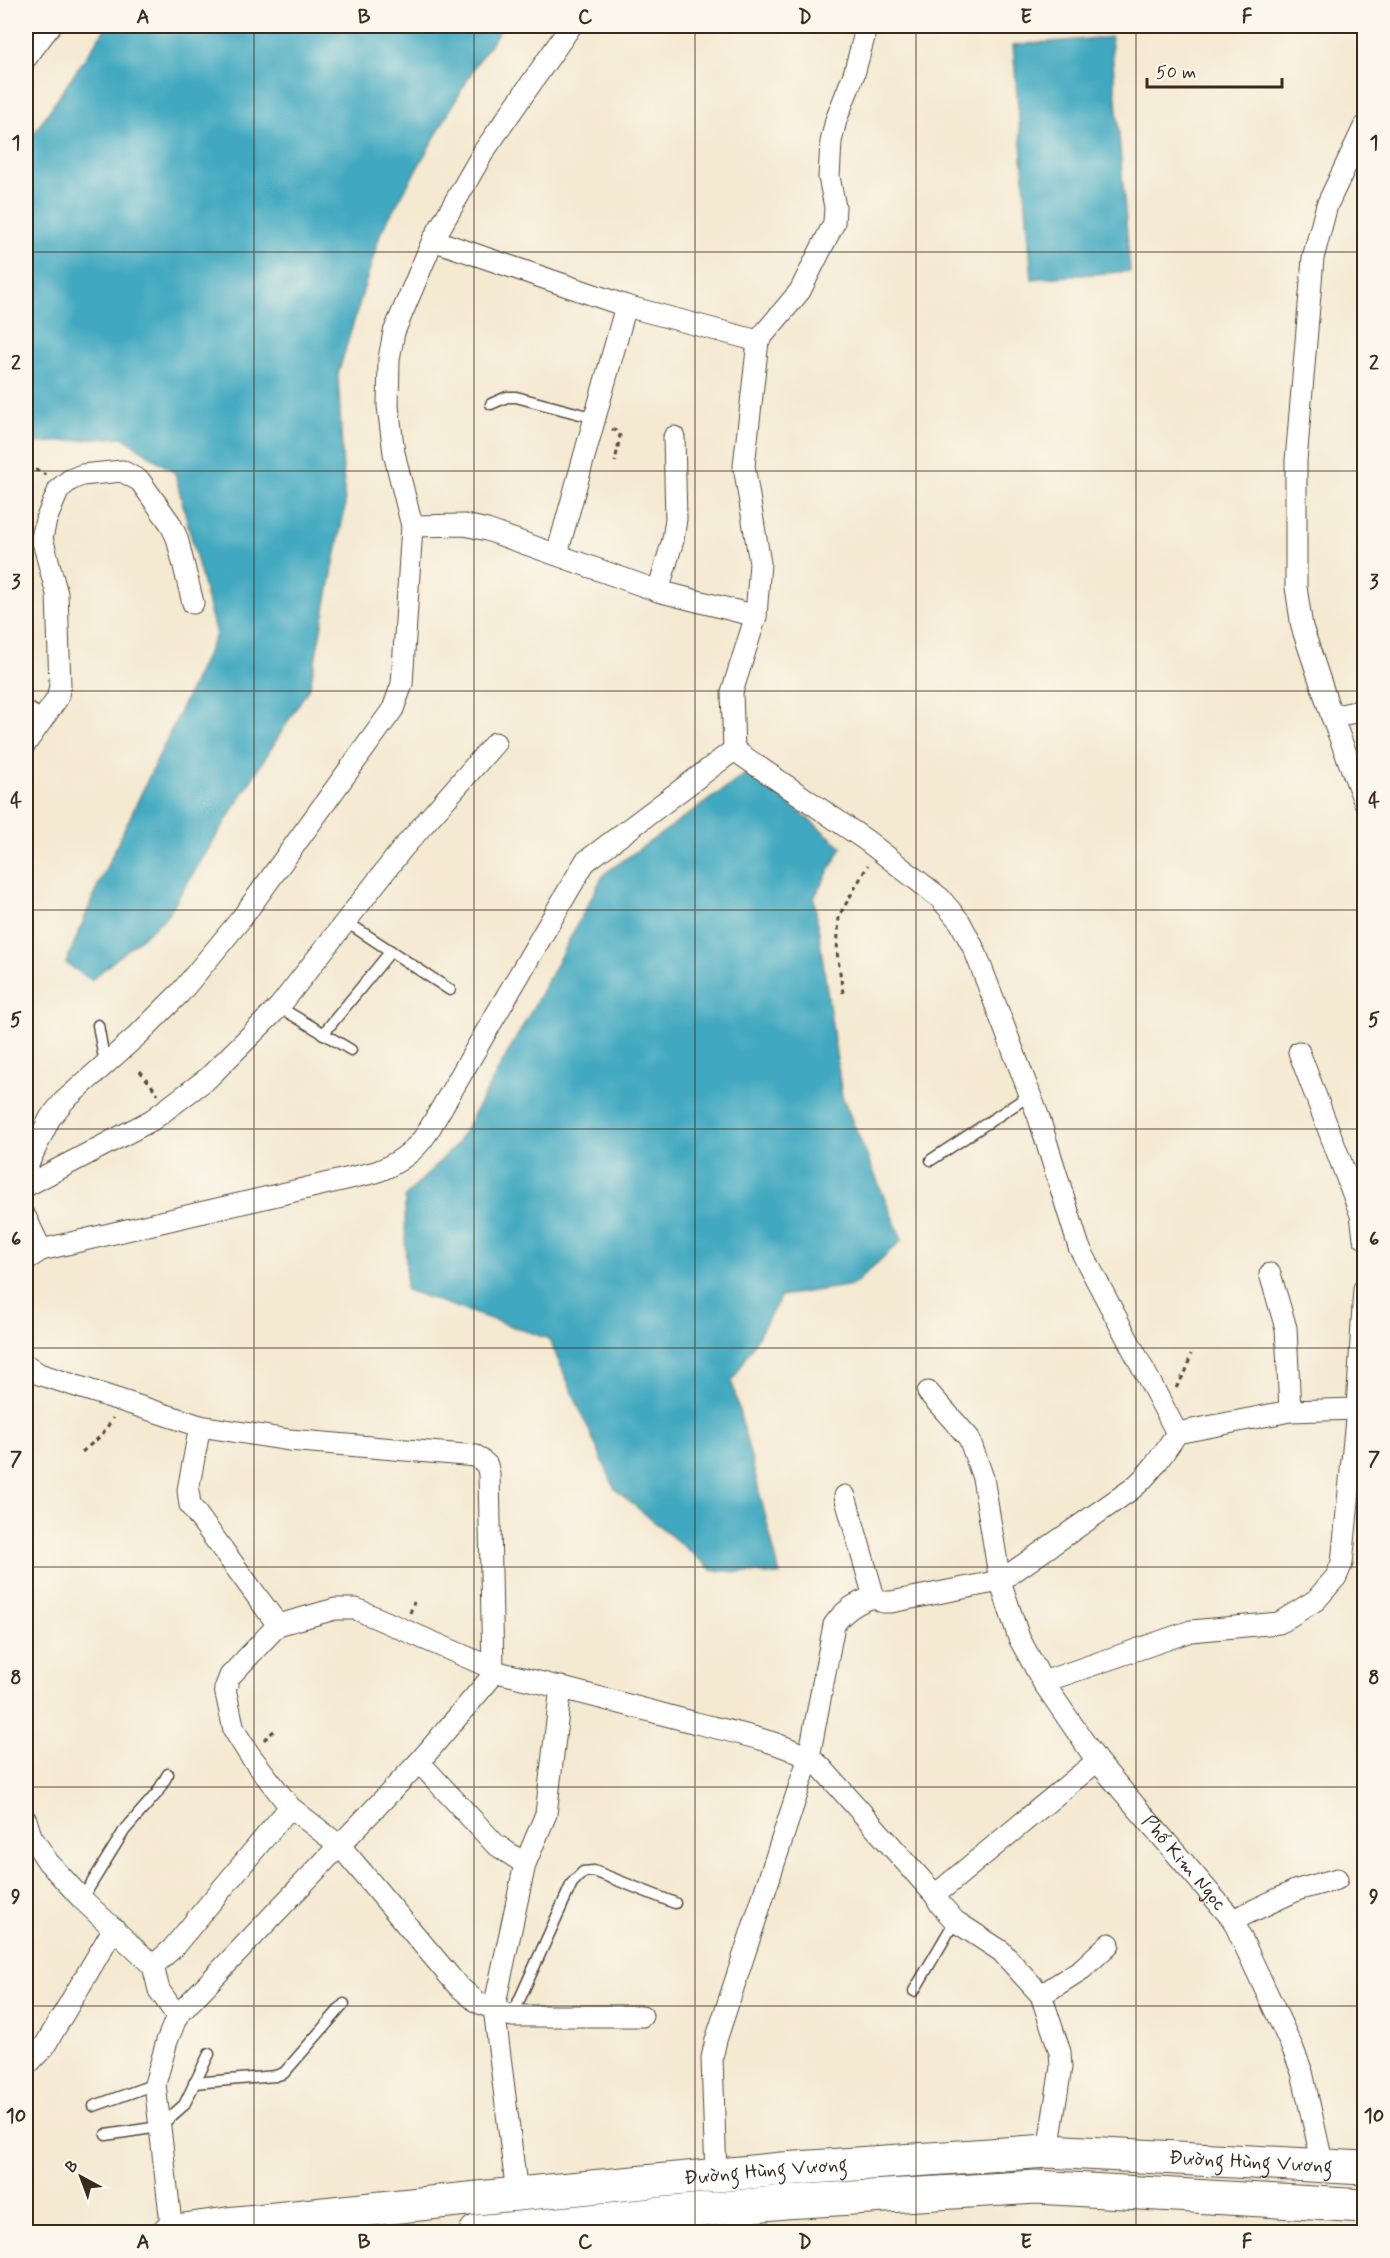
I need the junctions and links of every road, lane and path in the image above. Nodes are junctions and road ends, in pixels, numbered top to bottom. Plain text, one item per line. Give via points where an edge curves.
1 (50, 26) edge
2 (571, 26) edge
3 (863, 26) edge
4 (26, 58) edge
5 (1365, 127) edge
6 (433, 240) junction
7 (626, 306) junction
8 (758, 341) junction
9 (491, 404) dead end
10 (594, 421) junction
11 (674, 436) dead end
12 (615, 462) dead end
13 (412, 526) junction
14 (557, 554) junction
15 (658, 591) junction
16 (193, 603) dead end
17 (756, 616) junction
18 (26, 706) edge
19 (1365, 710) edge
20 (44, 717) junction
21 (1332, 717) junction
22 (26, 743) edge
23 (495, 743) dead end
24 (734, 750) junction
25 (1365, 801) edge
26 (878, 850) junction
27 (345, 921) junction
28 (391, 951) junction
29 (450, 990) dead end
30 (843, 993) dead end
31 (279, 1007) junction
32 (98, 1025) dead end
33 (323, 1034) junction
34 (351, 1050) dead end
35 (1299, 1052) dead end
36 (105, 1064) junction
37 (140, 1071) dead end
38 (1030, 1095) junction
39 (169, 1107) junction
40 (931, 1160) dead end
41 (26, 1168) edge
42 (26, 1186) edge
43 (26, 1218) edge
44 (1365, 1238) edge
45 (33, 1255) edge
46 (1270, 1274) dead end
47 (1365, 1289) edge
48 (1191, 1354) dead end
49 (26, 1365) edge
50 (928, 1392) dead end
51 (118, 1400) junction
52 (1163, 1405) junction
53 (1357, 1409) junction
54 (1290, 1411) junction
55 (200, 1426) junction
56 (1177, 1433) junction
57 (82, 1452) dead end
58 (845, 1496) dead end
59 (1000, 1581) junction
60 (874, 1596) junction
61 (278, 1625) junction
62 (493, 1671) junction
63 (1043, 1682) junction
64 (561, 1687) junction
65 (808, 1757) junction
66 (1096, 1761) junction
67 (419, 1762) junction
68 (168, 1774) dead end
69 (290, 1807) junction
70 (26, 1820) edge
71 (340, 1846) junction
72 (525, 1864) junction
73 (1337, 1879) dead end
74 (935, 1895) junction
75 (82, 1899) junction
76 (675, 1903) dead end
77 (1233, 1920) junction
78 (955, 1921) junction
79 (114, 1928) junction
80 (1108, 1944) dead end
81 (153, 1966) junction
82 (914, 1991) dead end
83 (1041, 1995) junction
84 (344, 2004) dead end
85 (503, 2012) junction
86 (177, 2016) junction
87 (642, 2016) dead end
88 (209, 2054) dead end
89 (26, 2066) edge
90 (155, 2084) junction
91 (194, 2084) junction
92 (94, 2106) dead end
93 (159, 2127) junction
94 (106, 2134) dead end
95 (1048, 2151) junction
96 (1323, 2166) junction
97 (1365, 2168) edge
98 (716, 2175) junction
99 (654, 2182) junction
100 (517, 2194) junction
101 (1365, 2206) edge
102 (659, 2224) edge
103 (171, 2232) edge
104 (476, 2232) edge

1 - 4 street
2 - 6 street via 489,143
3 - 8 street via 864,37 831,142 829,177 834,223 800,291
5 - 21 street via 1327,205 1313,258 1296,461 1296,587 1302,627
6 - 7 street
6 - 13 street via 393,332 389,359 389,418
7 - 8 street
7 - 10 street
8 - 17 street via 744,466 760,563
9 - 10 lane via 516,397
10 - 12 path via 620,436
10 - 14 street
11 - 15 street via 674,540
13 - 14 street via 465,525
13 - 36 street via 402,684 393,709 241,919 180,993
14 - 15 street
15 - 17 street
16 - 20 street via 177,538 140,481 122,471 70,480 59,489 42,538 57,594 60,686 57,699
17 - 24 street via 732,692
18 - 20 lane
19 - 21 street
20 - 22 street
21 - 25 street
23 - 27 street
24 - 26 street
24 - 45 street via 585,862 427,1133 400,1161 376,1172
26 - 30 path via 839,916 837,952
26 - 38 street via 940,898 960,922 975,951
27 - 28 lane
27 - 31 street
28 - 29 lane
28 - 33 lane
31 - 33 lane
31 - 39 street via 208,1078
32 - 36 lane
33 - 34 lane
35 - 44 street via 1361,1215
36 - 41 street via 50,1118
37 - 39 path
38 - 40 lane
38 - 52 street via 1079,1247
39 - 42 street via 152,1120
43 - 45 street
46 - 54 street via 1286,1328
47 - 53 street
48 - 52 path via 1186,1371
49 - 51 street via 39,1374
50 - 59 street, Phố Kim Ngọc via 969,1438 983,1478
51 - 55 street
51 - 57 path via 114,1417 102,1435
52 - 56 street
53 - 54 street
53 - 63 street via 1342,1563 1336,1577 1316,1600 1279,1623 1191,1631
54 - 56 street
55 - 61 street via 188,1490 190,1505
55 - 62 street via 289,1440 469,1455 487,1465
56 - 59 street via 1157,1464 1132,1489
58 - 60 street
59 - 60 street via 891,1602
59 - 63 street, Phố Kim Ngọc via 1019,1638
60 - 65 street via 852,1606 834,1625
61 - 62 street via 335,1609 356,1609
61 - 69 street via 230,1676 225,1689 234,1730
62 - 64 street
62 - 67 street
63 - 66 street, Phố Kim Ngọc
64 - 65 street via 728,1731
64 - 72 street via 546,1814
65 - 74 street
65 - 98 street via 711,2058
66 - 74 street
66 - 77 street, Phố Kim Ngọc
67 - 71 street
67 - 72 street via 495,1844
68 - 75 lane via 158,1793 124,1831
69 - 71 street
69 - 81 street via 172,1949
70 - 75 street via 48,1862
71 - 85 street via 459,1986 477,2002
71 - 86 street
72 - 85 street
73 - 77 street via 1297,1890
74 - 78 street
75 - 79 street
76 - 85 lane via 594,1871 583,1872 572,1883
77 - 96 street, Phố Kim Ngọc via 1302,2072
78 - 82 lane
78 - 83 street via 1001,1951
79 - 81 street
79 - 89 street via 44,2047
80 - 83 street via 1082,1969
81 - 86 street via 159,1989
83 - 95 street via 1060,2052 1061,2067
84 - 91 lane via 284,2073
85 - 87 street
85 - 100 street
86 - 90 street
88 - 91 lane
90 - 92 lane
90 - 93 street
91 - 93 lane via 184,2105
93 - 94 lane
93 - 103 street
95 - 96 main road, Đường Hùng Vương
95 - 98 main road, Đường Hùng Vương
96 - 97 main road, Đường Hùng Vương
98 - 99 main road, Đường Hùng Vương
99 - 100 main road, Đường Hùng Vương
99 - 102 street
100 - 103 main road, Đường Hùng Vương
101 - 102 main road, Đường Hùng Vương via 1036,2187 785,2202
102 - 104 main road, Đường Hùng Vương

